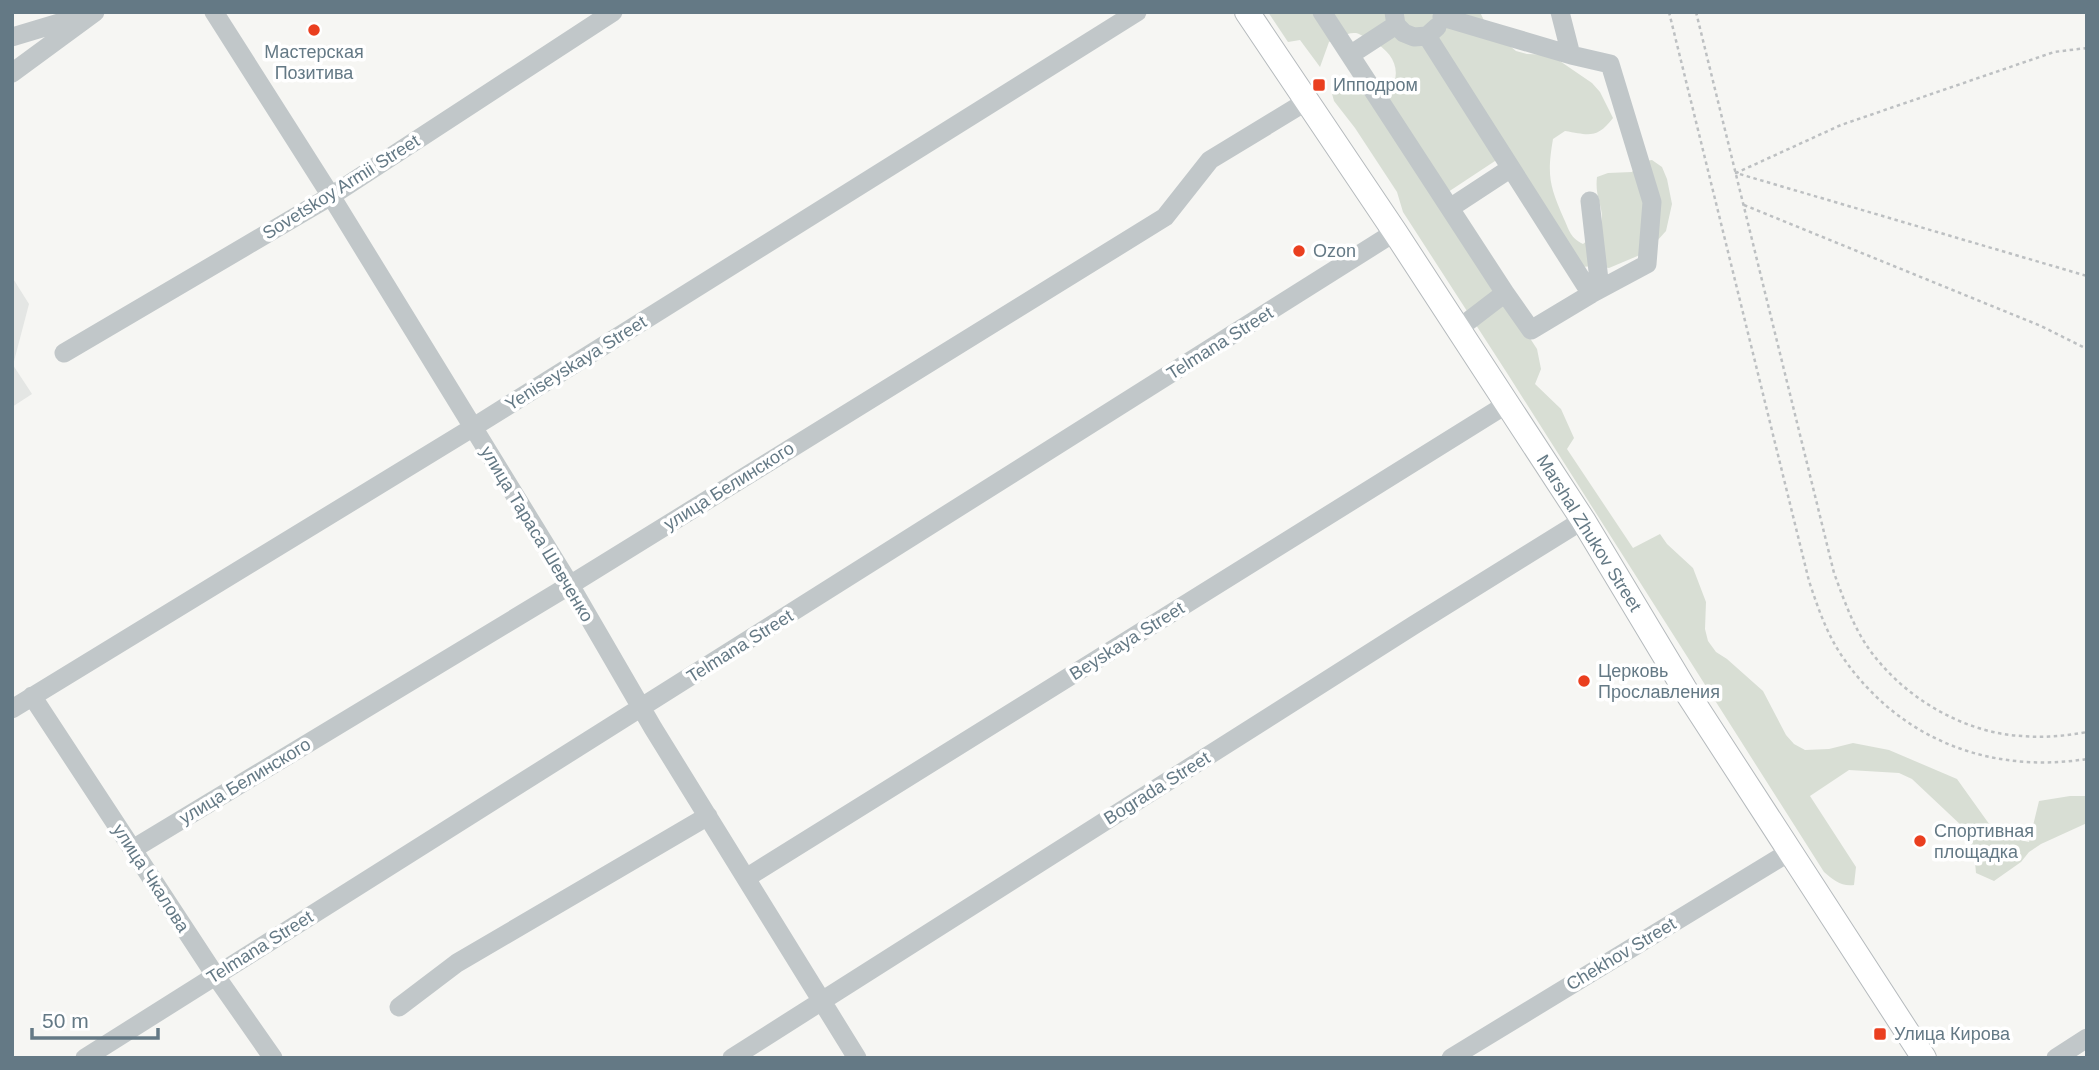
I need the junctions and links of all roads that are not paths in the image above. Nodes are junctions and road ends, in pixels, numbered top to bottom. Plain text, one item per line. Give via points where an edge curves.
1 (94, 12) edge
2 (214, 12) edge
3 (613, 12) edge
4 (1137, 12) edge
5 (1247, 12) edge
6 (1322, 12) edge
7 (1560, 12) edge
8 (1441, 15) edge
9 (1395, 19) edge
10 (1427, 36) junction
11 (12, 37) edge
12 (1350, 55) junction
13 (1571, 55) junction
14 (12, 73) edge
15 (1307, 101) junction
16 (1511, 168) junction
17 (331, 196) junction
18 (1590, 201) dead end
19 (1450, 208) junction
20 (1395, 232) junction
21 (1505, 293) junction
22 (1591, 294) junction
23 (1458, 329) junction
24 (64, 353) dead end
25 (1507, 404) junction
26 (472, 428) junction
27 (1583, 520) junction
28 (570, 585) junction
29 (32, 696) junction
30 (641, 708) junction
31 (12, 709) edge
32 (708, 816) junction
33 (133, 849) junction
34 (1791, 851) junction
35 (746, 878) junction
36 (215, 975) junction
37 (822, 1001) junction
38 (399, 1007) dead end
39 (2087, 1038) edge
40 (85, 1058) edge
41 (273, 1058) edge
42 (732, 1058) edge
43 (857, 1058) edge
44 (1451, 1058) edge
45 (1924, 1058) edge
46 (2056, 1058) edge

1 - 11 street
1 - 14 street
2 - 17 street, улица Тараса Шевченко
3 - 17 street, Sovetskoy Armii Street
4 - 26 street, Yeniseyskaya Street
5 - 15 main road, Marshal Zhukov Street
6 - 12 street
7 - 13 street
8 - 10 street via 1436,29
8 - 13 street
9 - 10 street via 1404,33
9 - 12 street
10 - 16 street
12 - 19 street
13 - 22 street via 1610,64 1652,201 1647,264
15 - 20 main road, Marshal Zhukov Street
15 - 28 street, улица Белинского via 1210,160 1165,217
16 - 19 street
16 - 22 street
17 - 24 street, Sovetskoy Armii Street
17 - 26 street, улица Тараса Шевченко
18 - 22 street via 1599,280
19 - 21 street
20 - 23 main road, Marshal Zhukov Street
20 - 30 street, Telmana Street
21 - 22 street via 1531,330
21 - 23 street
23 - 25 main road, Marshal Zhukov Street
25 - 27 main road, Marshal Zhukov Street
25 - 35 street, Beyskaya Street
26 - 28 street, улица Тараса Шевченко
26 - 29 street, Yeniseyskaya Street
27 - 34 main road, Marshal Zhukov Street via 1684,688
27 - 37 street, Bograda Street
28 - 30 street, улица Тараса Шевченко
28 - 33 street, улица Белинского
29 - 31 street, Yeniseyskaya Street
29 - 33 street, улица Чкалова
30 - 32 street, улица Тараса Шевченко
30 - 36 street, Telmana Street
32 - 35 street, улица Тараса Шевченко
32 - 38 street via 457,963
33 - 36 street, улица Чкалова
34 - 44 street, Chekhov Street
34 - 45 main road, Marshal Zhukov Street
35 - 37 street, улица Тараса Шевченко
36 - 40 street, Telmana Street
36 - 41 street, улица Чкалова
37 - 42 street, Bograda Street
37 - 43 street, улица Тараса Шевченко
39 - 46 street

